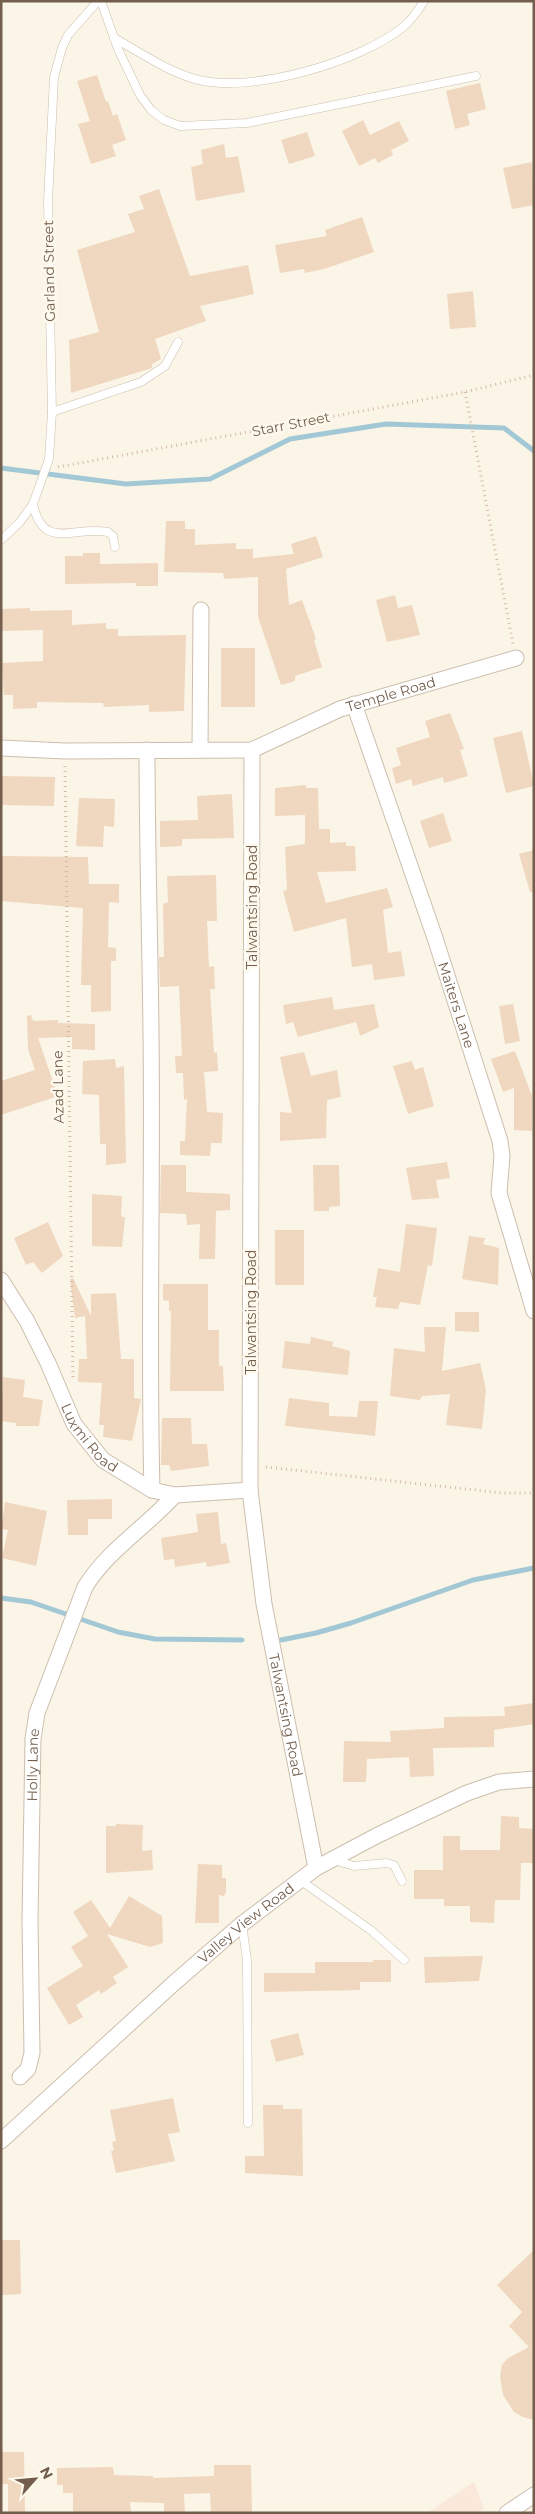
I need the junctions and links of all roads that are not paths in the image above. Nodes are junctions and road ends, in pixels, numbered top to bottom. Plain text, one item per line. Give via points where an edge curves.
1 (100, 1) edge
2 (424, 1) edge
3 (114, 38) junction
4 (476, 76) dead end
5 (178, 342) dead end
6 (52, 412) junction
7 (33, 504) junction
8 (1, 540) edge
9 (114, 547) dead end
10 (201, 610) dead end
11 (516, 658) road end
12 (354, 704) junction
13 (1, 748) edge
14 (147, 750) junction
15 (200, 750) junction
16 (252, 750) junction
17 (1, 1280) edge
18 (534, 1310) edge
19 (152, 1490) junction
20 (250, 1490) junction
21 (175, 1495) junction
22 (534, 1779) edge
23 (332, 1860) junction
24 (316, 1868) junction
25 (300, 1880) junction
26 (402, 1881) dead end
27 (242, 1924) junction
28 (404, 1960) dead end
29 (20, 2077) dead end
30 (248, 2123) dead end
31 (1, 2141) edge
32 (534, 2495) edge
33 (507, 2513) edge

1 - 3 lane
1 - 6 lane, Garland Street via 68,35 54,77 48,201
2 - 3 lane via 404,26 375,45 318,68 234,84 199,80 182,74
3 - 4 lane via 140,95 151,110 180,126 247,123
5 - 6 lane via 165,366 141,382
6 - 7 lane, Garland Street via 46,470
7 - 8 lane, Garland Street
7 - 9 lane via 36,520 43,529 54,533 108,532 113,536
10 - 15 street
11 - 12 street, Temple Road
12 - 16 street, Temple Road
12 - 18 street, Maiters Lane via 435,938 500,1141 499,1193
13 - 14 street, Temple Road
14 - 15 street, Temple Road
14 - 19 street
15 - 16 street, Temple Road
16 - 20 street, Talwantsing Road
17 - 19 street, Luxmi Road via 35,1337 74,1424 103,1460
19 - 21 street, Luxmi Road
20 - 21 street, Luxmi Road
20 - 24 street, Talwantsing Road via 264,1604
21 - 29 street, Holly Lane via 156,1516 106,1558 86,1587 38,1713 34,1733 30,1922 32,2053 28,2069
22 - 23 street, Valley View Road via 499,1782 467,1793
23 - 24 street, Valley View Road
23 - 26 lane via 354,1866 394,1865
24 - 25 street, Valley View Road
25 - 27 street, Valley View Road
25 - 28 lane via 372,1931
27 - 30 lane via 247,1960
27 - 31 street, Valley View Road
32 - 33 street

